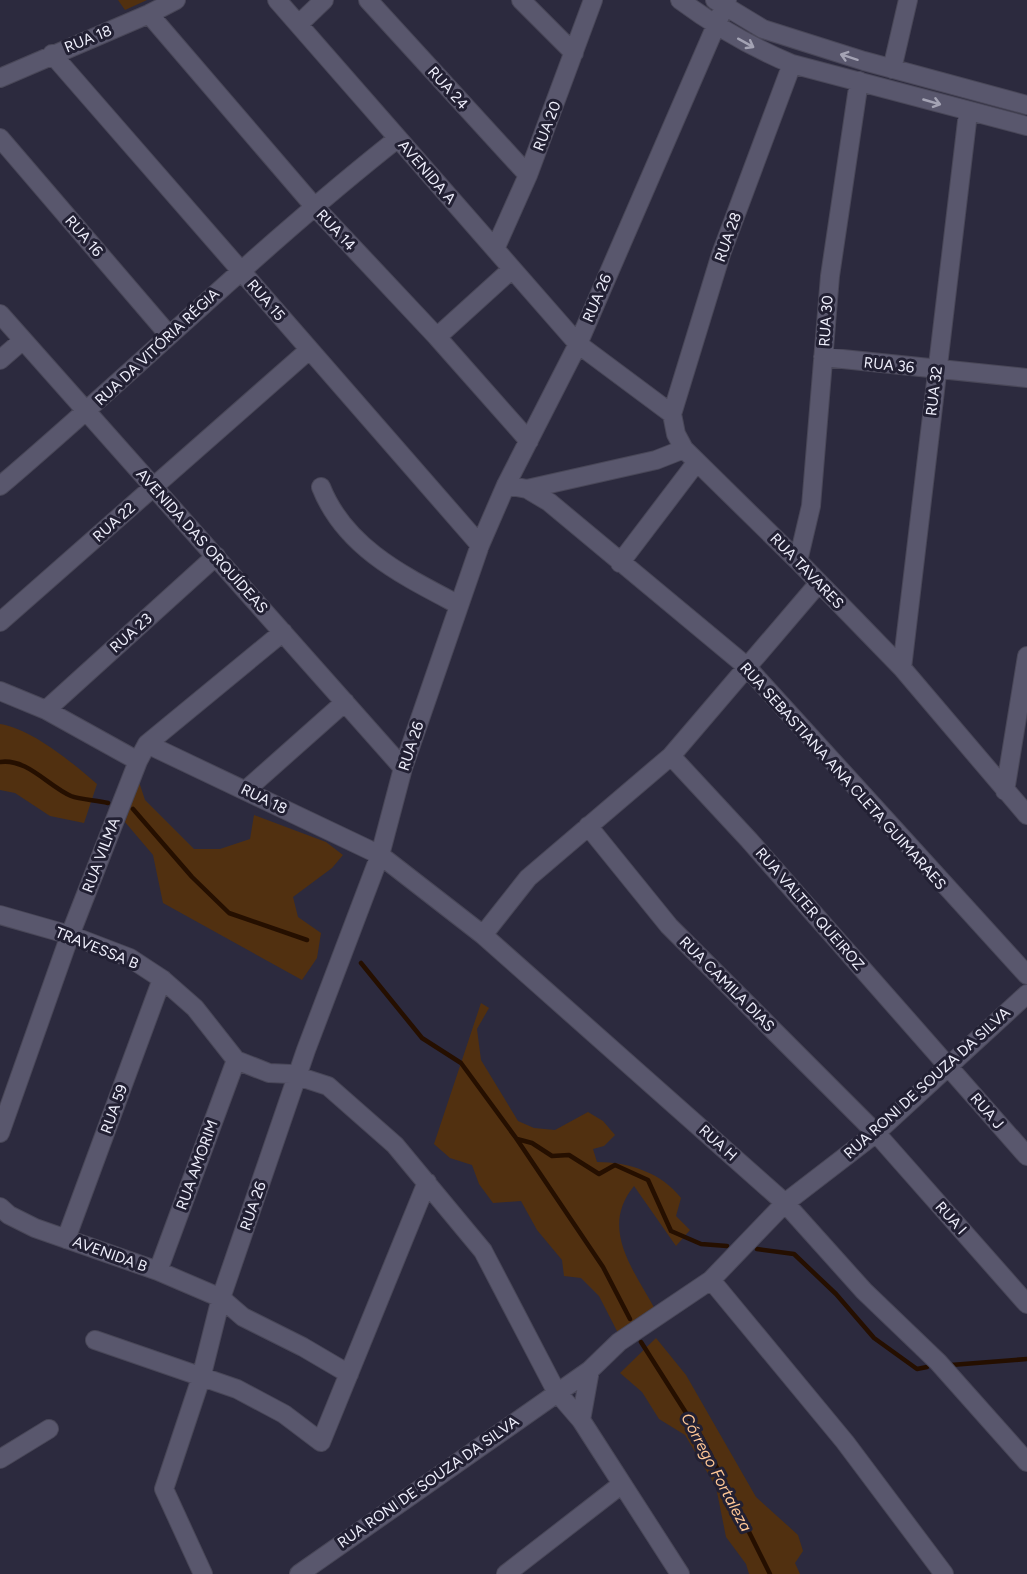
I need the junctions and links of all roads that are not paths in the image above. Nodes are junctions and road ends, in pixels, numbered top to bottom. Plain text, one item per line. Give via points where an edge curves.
1 (176, 0) edge
2 (277, 0) edge
3 (324, 0) edge
4 (368, 0) edge
5 (521, 0) edge
6 (593, 0) edge
7 (680, 0) edge
8 (908, 0) edge
9 (722, 2) edge
10 (149, 15) junction
11 (299, 24) junction
12 (714, 25) junction
13 (574, 53) junction
14 (52, 54) junction
15 (792, 64) junction
16 (892, 69) junction
17 (0, 78) edge
18 (859, 81) junction
19 (1027, 105) edge
20 (968, 113) junction
21 (1027, 126) edge
22 (0, 138) edge
23 (397, 139) junction
24 (528, 175) junction
25 (313, 205) junction
26 (495, 249) junction
27 (512, 269) junction
28 (241, 271) junction
29 (0, 314) edge
30 (168, 334) junction
31 (437, 337) junction
32 (23, 340) junction
33 (578, 344) junction
34 (309, 350) junction
35 (823, 357) junction
36 (0, 360) edge
37 (937, 370) junction
38 (1027, 378) edge
39 (87, 412) junction
40 (672, 414) junction
41 (529, 441) junction
42 (690, 456) junction
43 (506, 485) junction
44 (0, 486) edge
45 (153, 486) junction
46 (321, 487) dead end
47 (527, 489) junction
48 (480, 545) junction
49 (216, 556) junction
50 (798, 561) junction
51 (620, 563) junction
52 (818, 585) junction
53 (459, 605) junction
54 (0, 622) edge
55 (283, 632) junction
56 (1027, 656) edge
57 (746, 666) junction
58 (902, 668) junction
59 (0, 691) edge
60 (345, 702) junction
61 (46, 710) junction
62 (1022, 726) edge
63 (147, 744) junction
64 (670, 756) junction
65 (138, 761) junction
66 (403, 768) junction
67 (246, 790) junction
68 (1005, 791) junction
69 (1027, 815) edge
70 (588, 826) junction
71 (380, 855) junction
72 (0, 915) edge
73 (70, 935) junction
74 (483, 935) junction
75 (1027, 975) edge
76 (162, 979) junction
77 (1027, 994) edge
78 (236, 1060) junction
79 (947, 1065) junction
80 (297, 1075) junction
81 (0, 1133) edge
82 (876, 1133) junction
83 (1027, 1156) edge
84 (427, 1182) junction
85 (785, 1203) junction
86 (0, 1207) edge
87 (66, 1239) junction
88 (158, 1271) junction
89 (716, 1274) junction
90 (221, 1298) junction
91 (1027, 1304) edge
92 (95, 1340) dead end
93 (590, 1370) junction
94 (349, 1374) junction
95 (201, 1378) junction
96 (556, 1391) junction
97 (581, 1420) junction
98 (50, 1429) dead end
99 (0, 1459) edge
100 (1027, 1461) edge
101 (622, 1484) junction
102 (203, 1574) edge
103 (299, 1574) edge
104 (506, 1574) edge
105 (680, 1574) edge
106 (944, 1574) edge

1 - 10 street, RUA 18
2 - 11 street, AVENIDA A
3 - 11 street
4 - 24 street, RUA 24
5 - 13 street
6 - 13 street, RUA 20
7 - 12 street
8 - 16 street
9 - 12 street
16 -> 9 street via 763,29
10 - 14 street, RUA 18
10 - 25 street, RUA 14
11 - 23 street, AVENIDA A
12 -> 15 street
12 - 33 street, RUA 26
13 - 24 street, RUA 20
14 - 17 street, RUA 18
14 - 28 street, RUA 15
15 - 18 street
15 - 40 street, RUA 28 via 721,254
16 - 19 street
18 -> 20 street
18 - 35 street, RUA 30 via 830,276
20 - 21 street
20 - 37 street, RUA 32
22 - 30 street, RUA 16
23 - 25 street, RUA DA VITÓRIA RÉGIA
23 - 26 street, AVENIDA A
24 - 26 street, RUA 20
25 - 28 street, RUA DA VITÓRIA RÉGIA
25 - 31 street, RUA 14
26 - 27 street, AVENIDA A
27 - 31 street
27 - 33 street, AVENIDA A
28 - 30 street, RUA DA VITÓRIA RÉGIA
28 - 34 street, RUA 15
29 - 32 street, AVENIDA DAS ORQUÍDEAS
30 - 39 street, RUA DA VITÓRIA RÉGIA
31 - 41 street, RUA 14
32 - 36 street
32 - 39 street, AVENIDA DAS ORQUÍDEAS
33 - 40 street
33 - 41 street, RUA 26
34 - 45 street, RUA 22
34 - 48 street, RUA 15
35 - 37 street, RUA 36
35 - 50 street, RUA 30 via 811,506
37 - 38 street, RUA 36
37 - 58 street, RUA 32
39 - 44 street, RUA DA VITÓRIA RÉGIA
39 - 45 street, AVENIDA DAS ORQUÍDEAS
40 - 42 street, RUA TAVARES via 676,434
41 - 43 street, RUA 26
42 - 47 street
42 - 50 street, RUA TAVARES
42 - 51 street
43 - 47 street, RUA SEBASTIANA ANA CLETA GUIMARAES
43 - 48 street, RUA 26
45 - 49 street, AVENIDA DAS ORQUÍDEAS
45 - 54 street, RUA 22
46 - 53 street via 330,509 364,550
47 - 51 street, RUA SEBASTIANA ANA CLETA GUIMARAES via 549,502
48 - 53 street, RUA 26
49 - 55 street, AVENIDA DAS ORQUÍDEAS
49 - 61 street, RUA 23
50 - 52 street, RUA TAVARES
51 - 57 street, RUA SEBASTIANA ANA CLETA GUIMARAES
52 - 57 street
52 - 58 street, RUA TAVARES
53 - 66 street, RUA 26
55 - 60 street, AVENIDA DAS ORQUÍDEAS
55 - 63 street, RUA VILMA
56 - 62 street
57 - 64 street
57 - 75 street, RUA SEBASTIANA ANA CLETA GUIMARAES
58 - 68 street, RUA TAVARES
59 - 61 street
60 - 66 street, AVENIDA DAS ORQUÍDEAS
60 - 67 street
61 - 65 street
62 - 68 street
63 - 65 street, RUA VILMA
63 - 67 street, RUA 18
64 - 70 street
64 - 79 street, RUA VALTER QUEIROZ
65 - 73 street, RUA VILMA
66 - 71 street, RUA 26
67 - 71 street, RUA 18
68 - 69 street, RUA TAVARES
70 - 74 street via 528,878
70 - 82 street, RUA CAMILA DIAS via 669,926
71 - 74 street, RUA H
71 - 80 street, RUA 26
72 - 73 street, TRAVESSA B
73 - 76 street, TRAVESSA B via 130,958
73 - 81 street, RUA VILMA
74 - 85 street, RUA H
76 - 78 street, TRAVESSA B via 195,1008
76 - 87 street, RUA 59
77 - 79 street, RUA RONI DE SOUZA DA SILVA
78 - 80 street, TRAVESSA B via 269,1074
78 - 88 street, RUA AMORIM
79 - 82 street, RUA RONI DE SOUZA DA SILVA
79 - 83 street, RUA J
80 - 84 street, TRAVESSA B via 328,1086 395,1145
80 - 90 street, RUA 26
82 - 85 street, RUA RONI DE SOUZA DA SILVA
82 - 91 street, RUA I
84 - 94 street
84 - 96 street, TRAVESSA B via 483,1251
85 - 89 street, RUA RONI DE SOUZA DA SILVA
85 - 100 street, RUA H
86 - 87 street, AVENIDA B via 35,1228
87 - 88 street, AVENIDA B
88 - 90 street, AVENIDA B
89 - 93 street, RUA RONI DE SOUZA DA SILVA via 619,1342
89 - 106 street
90 - 94 street, AVENIDA B via 243,1317
90 - 95 street, RUA 26
92 - 95 street
93 - 96 street, RUA RONI DE SOUZA DA SILVA
93 - 97 street
94 - 95 street via 321,1442 284,1414 237,1389
95 - 102 street, RUA 26 via 164,1489
96 - 97 street, TRAVESSA B
96 - 103 street, RUA RONI DE SOUZA DA SILVA
97 - 101 street, TRAVESSA B
98 - 99 street
101 - 104 street
101 - 105 street, TRAVESSA B

